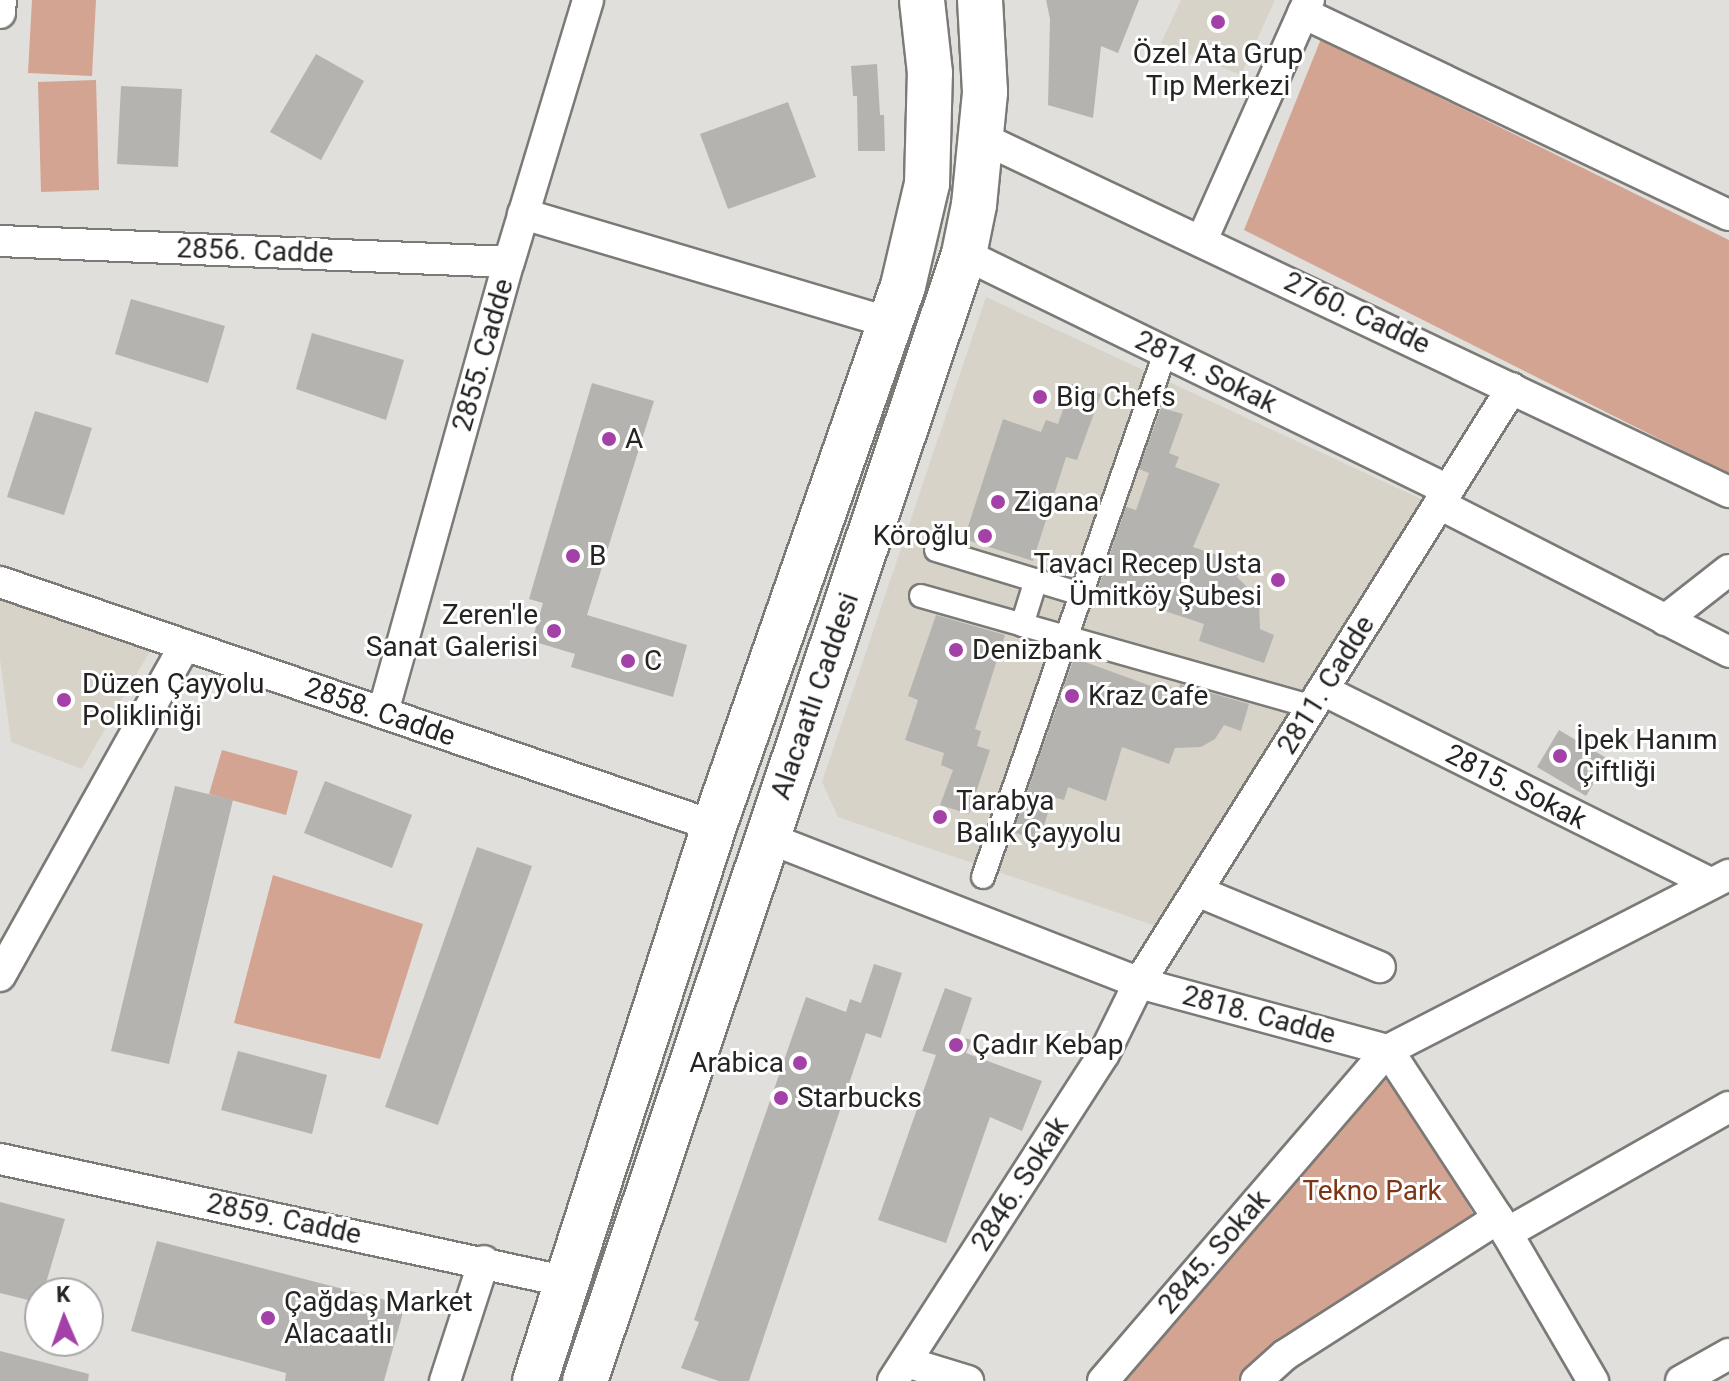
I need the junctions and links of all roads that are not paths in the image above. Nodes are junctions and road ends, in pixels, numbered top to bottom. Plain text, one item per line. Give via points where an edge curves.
1 (1, 0) edge
2 (588, 0) edge
3 (922, 0) edge
4 (980, 0) edge
5 (1306, 6) edge
6 (0, 13) edge
7 (982, 138) junction
8 (523, 214) junction
9 (1729, 215) edge
10 (1202, 240) junction
11 (0, 241) edge
12 (964, 254) junction
13 (509, 262) junction
14 (891, 323) junction
15 (1165, 353) junction
16 (1512, 388) junction
17 (1729, 492) edge
18 (1444, 497) junction
19 (936, 550) dead end
20 (1729, 570) edge
21 (1036, 580) junction
22 (0, 582) edge
23 (1081, 594) junction
24 (921, 596) dead end
25 (1665, 620) junction
26 (1022, 625) junction
27 (1066, 637) junction
28 (185, 645) junction
29 (1729, 652) edge
30 (1318, 698) junction
31 (383, 712) junction
32 (714, 826) junction
33 (768, 838) junction
34 (983, 877) dead end
35 (1720, 879) edge
36 (1197, 891) junction
37 (1380, 967) dead end
38 (0, 976) edge
39 (1139, 983) junction
40 (1388, 1050) junction
41 (1729, 1107) edge
42 (0, 1159) edge
43 (1503, 1226) junction
44 (484, 1261) junction
45 (568, 1282) junction
46 (1729, 1354) edge
47 (899, 1371) edge
48 (445, 1381) edge
49 (535, 1381) edge
50 (585, 1381) edge
51 (968, 1381) edge
52 (1103, 1381) edge
53 (1256, 1381) edge
54 (1593, 1381) edge
55 (1681, 1381) edge

1 - 6 street
2 - 8 street, 2855. Cadde
3 - 14 main road, Alacaatlı Caddesi via 930,73 927,184
4 - 7 main road, Alacaatlı Caddesi
5 - 9 street
5 - 10 street
7 - 10 street, 2760. Cadde
7 - 12 main road, Alacaatlı Caddesi
8 - 13 street, 2855. Cadde
8 - 14 street
10 - 16 street, 2760. Cadde
11 - 13 street, 2856. Cadde
12 - 15 street, 2814. Sokak
12 - 33 main road, Alacaatlı Caddesi
13 - 31 street, 2855. Cadde
14 - 32 main road, Alacaatlı Caddesi
15 - 18 street, 2814. Sokak
15 - 23 street
16 - 17 street, 2760. Cadde
16 - 18 street, 2811. Cadde
18 - 25 street, 2814. Sokak
18 - 30 street, 2811. Cadde
19 - 21 street
20 - 25 street
21 - 23 street
21 - 26 street
22 - 28 street, 2858. Cadde
23 - 27 street
24 - 26 street
25 - 29 street, 2814. Sokak
26 - 27 street
27 - 30 street
27 - 34 street
28 - 31 street, 2858. Cadde
28 - 38 street
30 - 35 street, 2815. Sokak
30 - 36 street, 2811. Cadde
31 - 32 street, 2858. Cadde
32 - 45 main road, Alacaatlı Caddesi
33 - 39 street, 2818. Cadde
33 - 50 main road, Alacaatlı Caddesi
35 - 40 street
36 - 37 street
36 - 39 street, 2811. Cadde
39 - 40 street, 2818. Cadde
39 - 47 street, 2846. Sokak via 1104,1054
40 - 43 street
40 - 52 street, 2845. Sokak
41 - 43 street
42 - 44 street, 2859. Cadde
43 - 53 street via 1285,1355
43 - 54 street
44 - 45 street, 2859. Cadde
44 - 48 street
45 - 49 main road, Alacaatlı Caddesi
46 - 55 street
47 - 51 street

